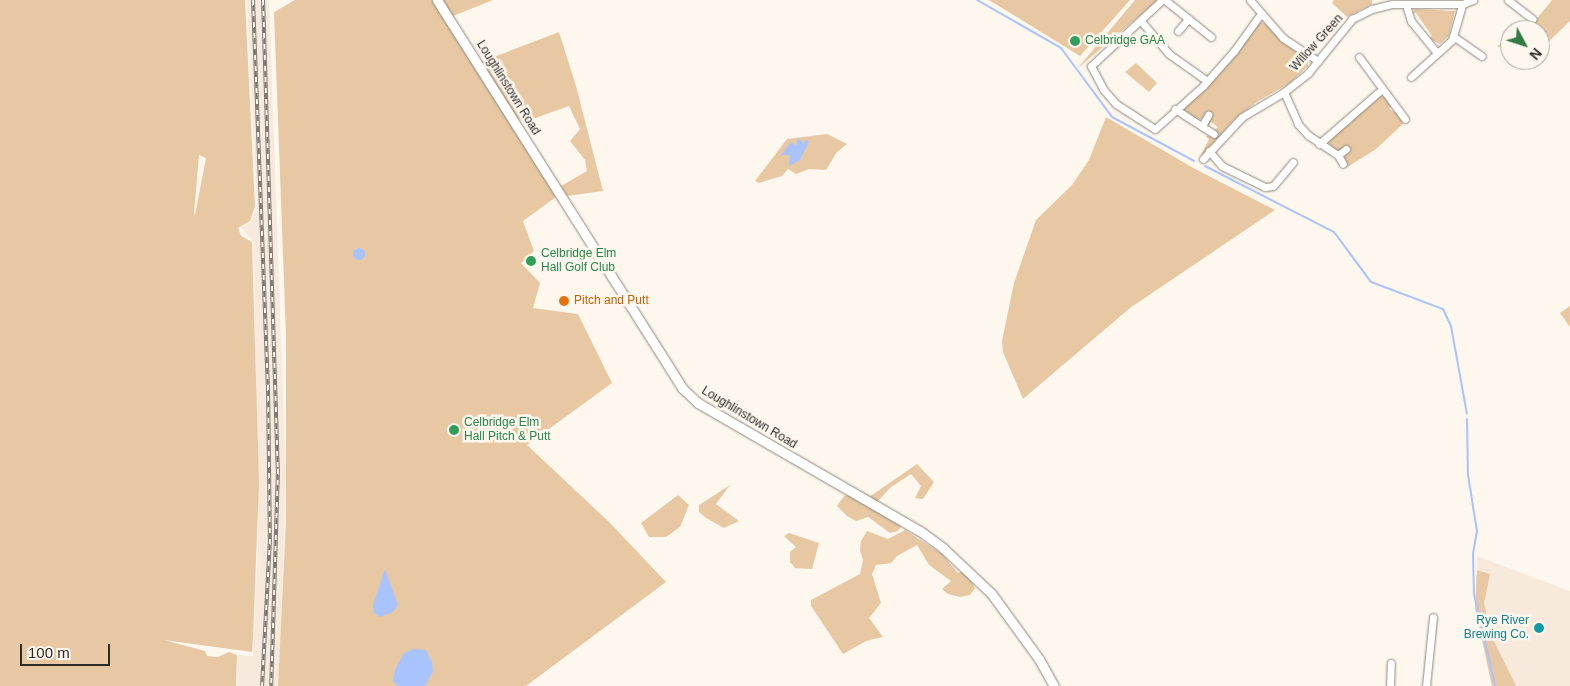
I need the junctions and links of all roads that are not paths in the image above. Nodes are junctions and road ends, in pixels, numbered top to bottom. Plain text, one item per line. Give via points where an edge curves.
1 (437, 0) edge
2 (1163, 0) edge
3 (1250, 0) edge
4 (1473, 0) edge
5 (1508, 0) edge
6 (1432, 2) edge
7 (1462, 4) junction
8 (1406, 5) junction
9 (1260, 15) junction
10 (1188, 19) junction
11 (1532, 19) dead end
12 (1141, 21) junction
13 (1178, 31) dead end
14 (1453, 36) junction
15 (1210, 37) dead end
16 (1437, 53) junction
17 (1482, 56) dead end
18 (1359, 57) dead end
19 (1318, 62) junction
20 (1411, 77) dead end
21 (1207, 81) junction
22 (1381, 90) junction
23 (1284, 92) junction
24 (1174, 109) junction
25 (1208, 115) dead end
26 (1405, 119) dead end
27 (1202, 126) junction
28 (1214, 134) dead end
29 (1320, 144) junction
30 (1346, 149) dead end
31 (1208, 151) junction
32 (1338, 155) junction
33 (1203, 159) dead end
34 (1292, 162) dead end
35 (1343, 164) dead end
36 (1433, 617) dead end
37 (1391, 663) dead end
38 (1054, 686) edge
39 (1390, 686) edge
40 (1426, 686) edge

1 - 38 street, Loughlinstown Road via 682,388 698,403 920,531 943,548 991,593 1039,659
2 - 10 street
2 - 12 street
3 - 9 street
4 - 7 street, Willow Green
5 - 11 street
6 - 7 street, Willow Green
6 - 8 street, Willow Green
7 - 14 street
8 - 16 street via 1411,21
8 - 19 street, Willow Green via 1372,8 1352,19
9 - 19 street via 1283,38
9 - 21 street
10 - 13 street
10 - 15 street
12 - 21 street via 1169,54
12 - 24 street via 1091,66 1103,89 1116,104 1145,124 1158,128
14 - 16 street
14 - 17 street
16 - 20 street
18 - 22 street
19 - 23 street, Willow Green
21 - 24 street
22 - 26 street
22 - 29 street
23 - 29 street via 1298,124
23 - 31 street, Willow Green via 1242,117
24 - 27 street
25 - 27 street
27 - 28 street
29 - 32 street
30 - 32 street
31 - 33 street, Willow Green
31 - 34 street via 1222,166 1265,187 1273,186
32 - 35 street
36 - 40 street
37 - 39 street

